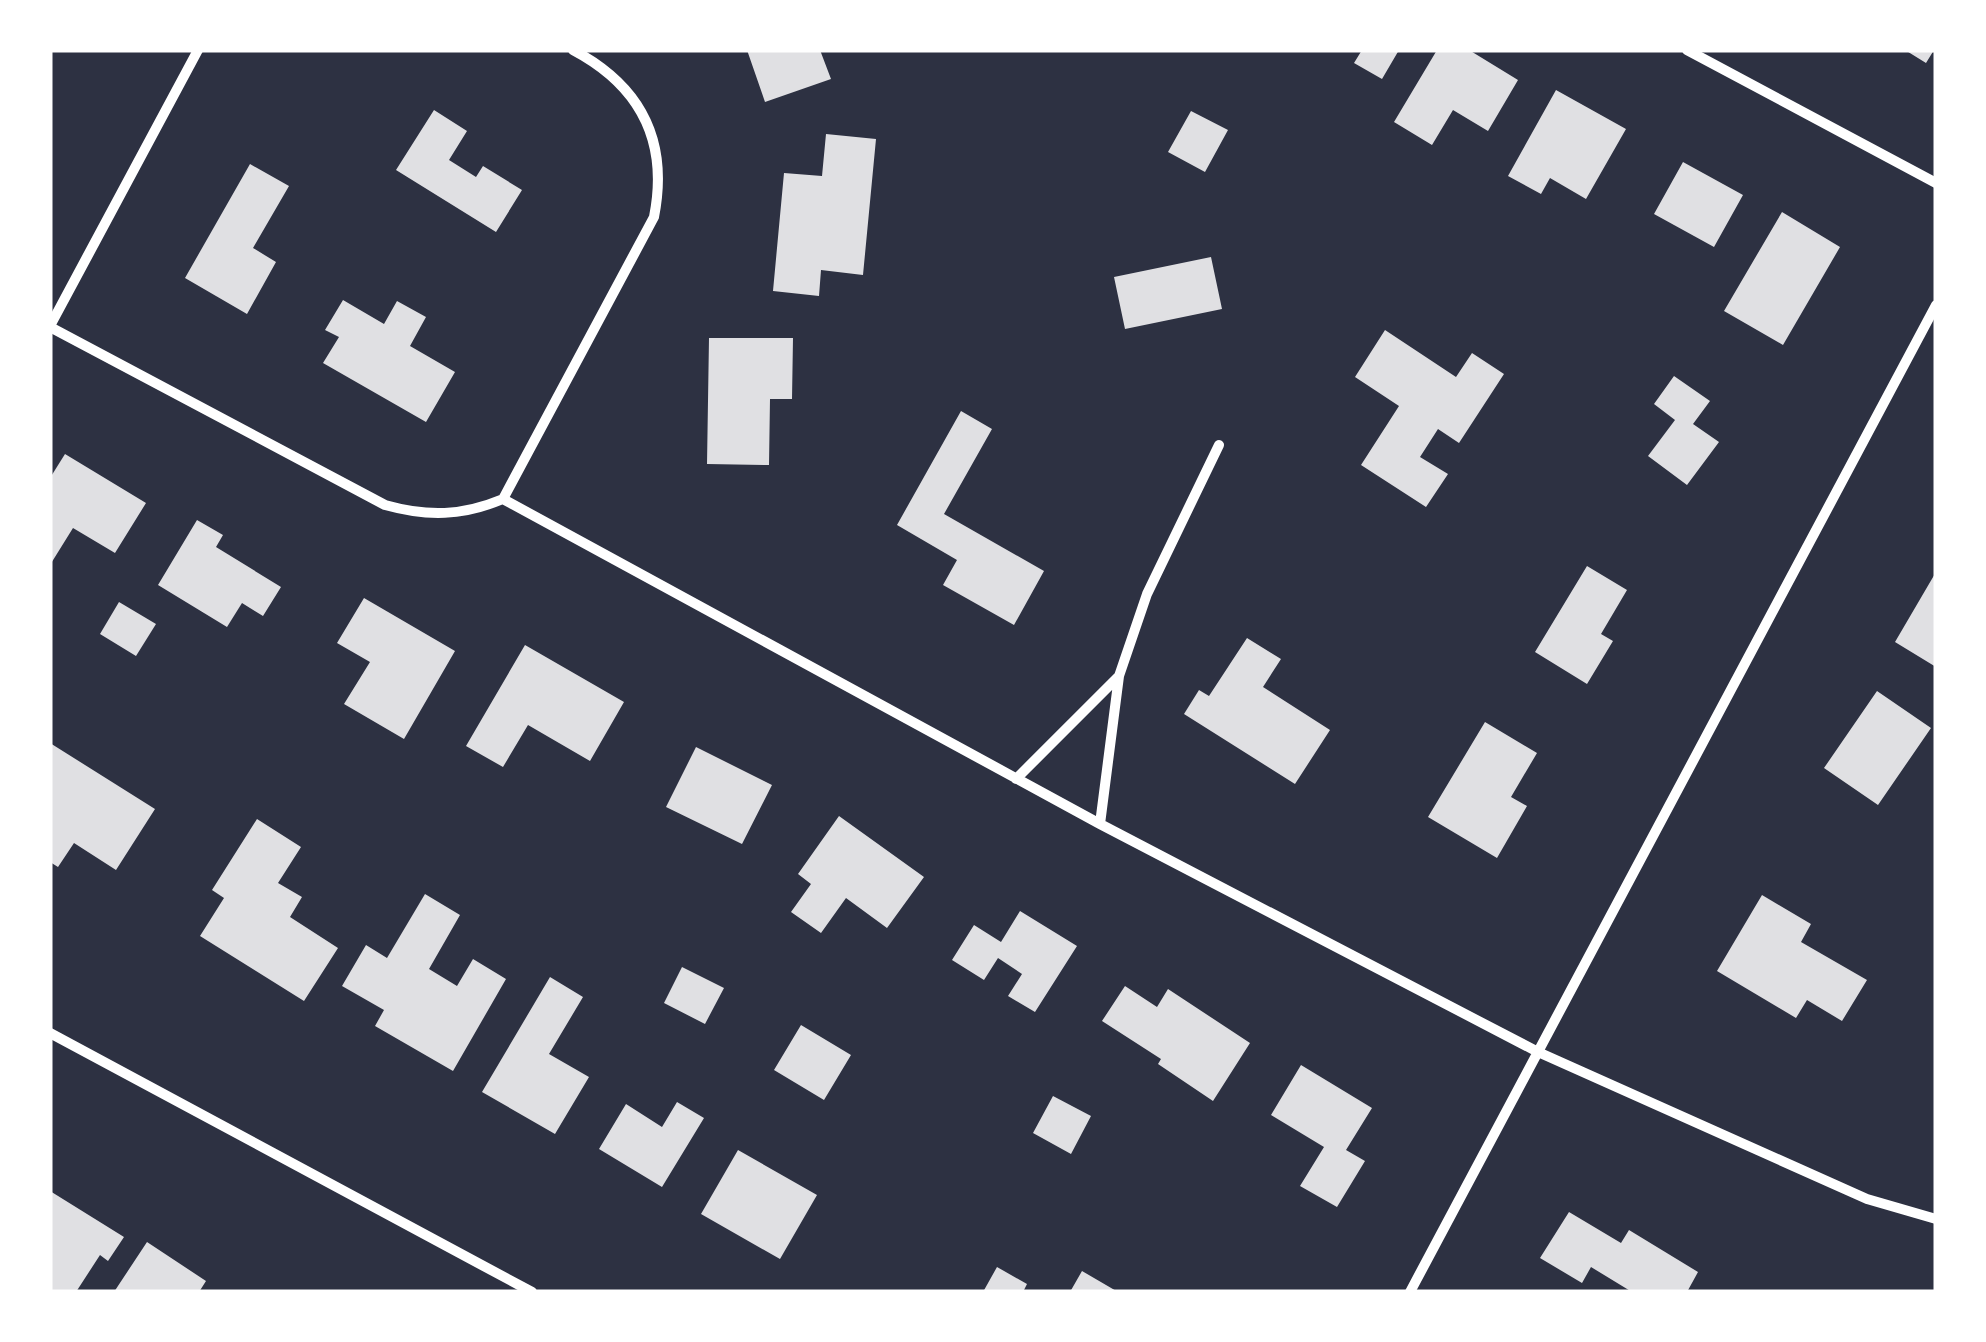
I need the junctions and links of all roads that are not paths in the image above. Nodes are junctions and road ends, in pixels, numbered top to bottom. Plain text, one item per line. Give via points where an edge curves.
1 (198, 50) edge
2 (573, 50) edge
3 (1686, 50) edge
4 (1936, 183) edge
5 (1936, 305) edge
6 (50, 327) edge
7 (1219, 445) dead end
8 (502, 499) junction
9 (1119, 676) junction
10 (1016, 779) junction
11 (1100, 824) junction
12 (50, 1033) edge
13 (1538, 1052) junction
14 (1936, 1219) edge
15 (532, 1292) edge
16 (1410, 1292) edge

1 - 6 street
2 - 8 street via 629,92 651,130 658,195 654,217
3 - 4 street
5 - 13 street
6 - 8 street via 385,505 448,515
7 - 9 street via 1147,594
8 - 10 street
9 - 10 street
9 - 11 street
10 - 11 street
11 - 13 street
12 - 15 street
13 - 14 street via 1868,1199
13 - 16 street

